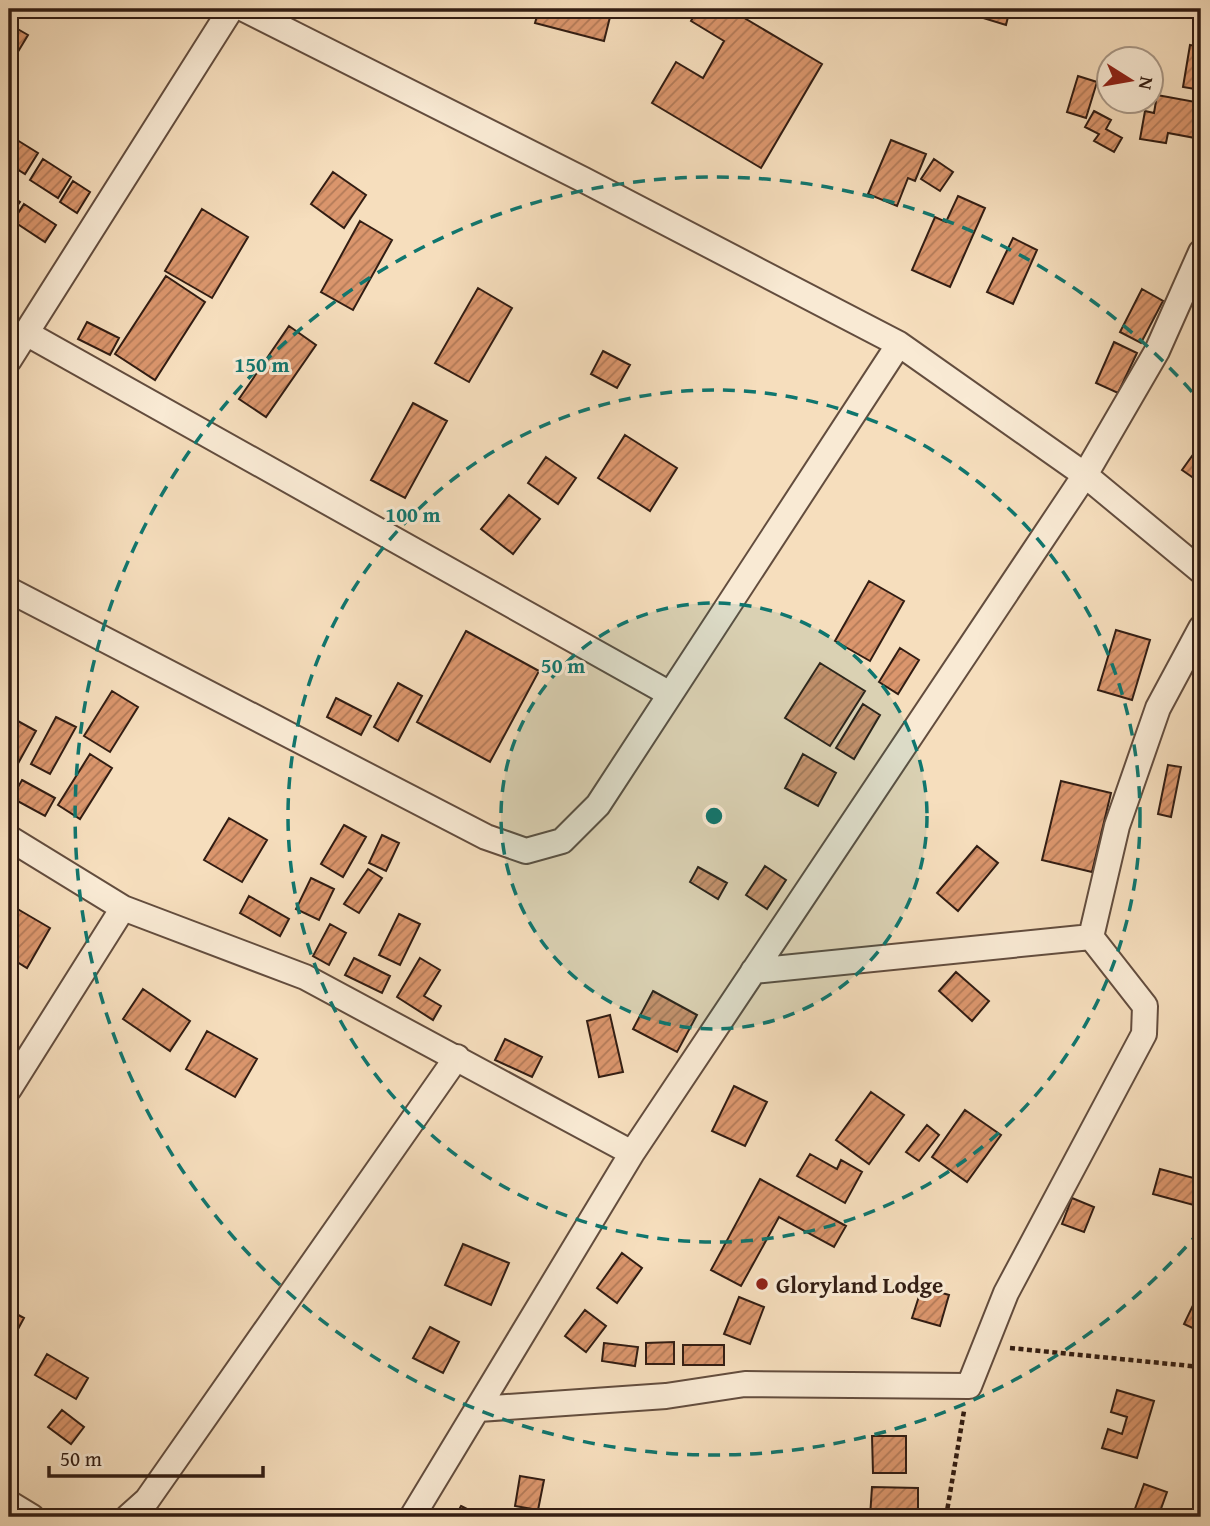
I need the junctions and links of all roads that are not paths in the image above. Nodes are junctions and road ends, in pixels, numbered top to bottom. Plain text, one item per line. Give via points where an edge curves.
1 (231, 9) edge
2 (244, 9) edge
3 (1201, 252) edge
4 (26, 333) junction
5 (900, 344) junction
6 (9, 360) edge
7 (1085, 475) junction
8 (1201, 571) edge
9 (9, 590) edge
10 (1201, 628) edge
11 (670, 694) junction
12 (9, 838) edge
13 (123, 908) junction
14 (1091, 937) junction
15 (753, 971) junction
16 (457, 1057) junction
17 (9, 1089) edge
18 (632, 1153) junction
19 (479, 1409) junction
20 (9, 1503) edge
21 (32, 1517) edge
22 (128, 1517) edge
23 (412, 1517) edge

1 - 4 street
2 - 5 street
3 - 7 street via 1157,351
4 - 6 street
4 - 11 street
5 - 7 street
5 - 11 street
7 - 8 street
7 - 15 street
9 - 11 street via 486,837 526,851 562,841 598,805
10 - 14 street via 1158,708 1117,826
12 - 13 street
13 - 16 street via 305,977
13 - 17 street
14 - 15 street
14 - 19 street via 1145,1006 1144,1034 1006,1293 969,1385 745,1384 666,1396
15 - 18 street
16 - 18 street
16 - 22 street via 147,1500
18 - 19 street
19 - 23 street
20 - 21 street

